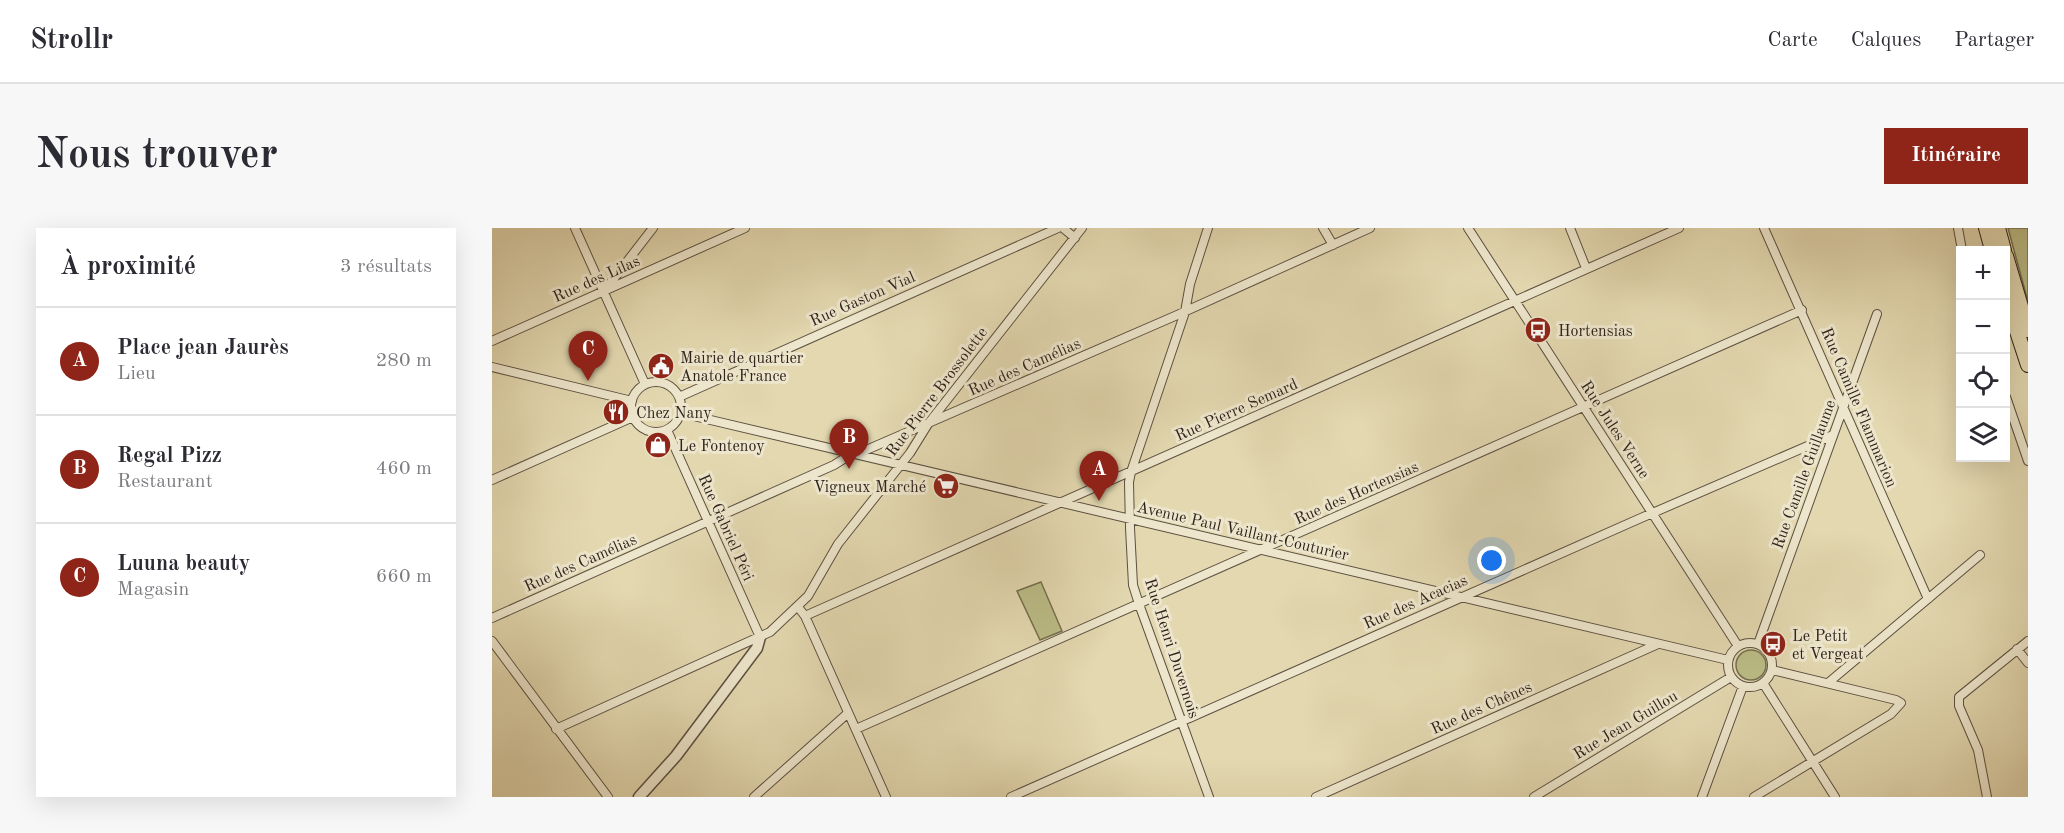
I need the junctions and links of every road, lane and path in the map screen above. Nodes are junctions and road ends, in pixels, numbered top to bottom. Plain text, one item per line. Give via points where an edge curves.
1 (575, 228) edge
2 (652, 228) edge
3 (745, 228) edge
4 (1061, 228) edge
5 (1082, 228) edge
6 (1208, 228) edge
7 (1323, 228) edge
8 (1370, 228) edge
9 (1468, 228) edge
10 (1570, 228) edge
11 (1678, 228) edge
12 (1764, 228) edge
13 (1958, 228) edge
14 (1986, 228) edge
15 (1998, 228) edge
16 (1667, 230) edge
17 (1075, 238) junction
18 (1333, 244) junction
19 (1961, 246) edge
20 (1991, 246) edge
21 (2003, 246) edge
22 (622, 266) junction
23 (1586, 268) junction
24 (2010, 269) edge
25 (627, 281) junction
26 (604, 292) junction
27 (2007, 300) edge
28 (1515, 301) junction
29 (1802, 310) junction
30 (1185, 312) junction
31 (1877, 314) dead end
32 (2028, 330) edge
33 (492, 341) edge
34 (2028, 365) edge
35 (492, 368) edge
36 (645, 384) junction
37 (679, 397) junction
38 (946, 400) junction
39 (632, 401) junction
40 (980, 401) junction
41 (1584, 407) junction
42 (1843, 408) junction
43 (2010, 408) edge
44 (681, 413) junction
45 (633, 417) junction
46 (928, 424) junction
47 (667, 430) junction
48 (1833, 435) junction
49 (854, 453) junction
50 (2028, 461) edge
51 (900, 464) junction
52 (1131, 472) junction
53 (492, 480) edge
54 (1061, 503) junction
55 (1652, 513) junction
56 (1130, 518) junction
57 (708, 522) junction
58 (1260, 551) junction
59 (1980, 555) dead end
60 (1463, 597) junction
61 (1928, 599) junction
62 (1139, 604) junction
63 (798, 607) junction
64 (806, 616) junction
65 (492, 618) edge
66 (760, 637) junction
67 (492, 641) edge
68 (2028, 641) edge
69 (1658, 644) junction
70 (1758, 644) junction
71 (1738, 645) junction
72 (2017, 650) junction
73 (1728, 660) junction
74 (2028, 663) edge
75 (1772, 670) junction
76 (1731, 677) junction
77 (1763, 683) junction
78 (1828, 683) junction
79 (1743, 686) junction
80 (848, 713) junction
81 (1181, 721) junction
82 (556, 729) junction
83 (856, 729) junction
84 (1812, 762) junction
85 (608, 797) edge
86 (639, 797) edge
87 (754, 797) edge
88 (886, 797) edge
89 (1011, 797) edge
90 (1209, 797) edge
91 (1316, 797) edge
92 (1534, 797) edge
93 (1702, 797) edge
94 (1754, 797) edge
95 (1835, 797) edge
96 (1987, 797) edge

1 - 26 street
2 - 22 street
3 - 25 street, Rue des Lilas
4 - 17 street
4 - 37 street, Rue Gaston Vial
5 - 17 street, Rue Pierre Brossolette
6 - 30 street, Rue Henri Duvernois
7 - 18 street
8 - 18 street, Rue des Camélias
9 - 28 street, Rue Jules Verne
10 - 23 street
11 - 16 street, Rue Pierre Semard
12 - 29 street, Rue Camille Flammarion
13 - 19 street
14 - 20 main road
15 - 21 main road
16 - 23 street, Rue Pierre Semard
17 - 38 street, Rue Pierre Brossolette
18 - 30 street, Rue des Camélias
22 - 25 street via 622,276
22 - 26 street
23 - 28 street, Rue Pierre Semard
24 - 32 main road
25 - 26 street, Rue des Lilas
26 - 33 street, Rue des Lilas
26 - 36 street
27 - 34 main road
28 - 41 street, Rue Jules Verne
28 - 52 street, Rue Pierre Semard
29 - 41 street, Rue des Hortensias
29 - 42 street, Rue Camille Flammarion
30 - 40 street, Rue des Camélias
30 - 52 street, Rue Henri Duvernois
31 - 42 street, Rue Camille Guillaume
35 - 39 street
36 - 37 street via 668,385
36 - 39 street
37 - 44 street
38 - 40 street via 951,408
38 - 46 street, Rue Pierre Brossolette
39 - 45 street
40 - 46 street, Rue des Camélias
41 - 55 street, Rue Jules Verne
41 - 58 street, Rue des Hortensias
42 - 48 street, Rue Camille Guillaume
42 - 61 street, Rue Camille Flammarion
43 - 50 street
44 - 47 street
44 - 49 street, Avenue Paul Vaillant-Couturier
45 - 47 street via 651,432
45 - 53 street
46 - 49 street, Rue des Camélias
46 - 51 street, Rue Pierre Brossolette
47 - 57 street, Rue Gabriel Péri
48 - 55 street, Rue des Acacias
48 - 70 street, Rue Camille Guillaume
49 - 51 street, Avenue Paul Vaillant-Couturier
49 - 57 street, Rue des Camélias
51 - 54 street, Avenue Paul Vaillant-Couturier
51 - 63 street, Rue Pierre Brossolette via 838,544
52 - 54 street, Rue Pierre Semard
52 - 56 street, Rue Henri Duvernois
54 - 56 street, Avenue Paul Vaillant-Couturier
54 - 64 street, Rue Pierre Semard
55 - 60 street, Rue des Acacias
55 - 71 street, Rue Jules Verne
56 - 58 street, Avenue Paul Vaillant-Couturier
56 - 62 street, Rue Henri Duvernois via 1133,585
57 - 65 street, Rue des Camélias
57 - 66 street, Rue Gabriel Péri
58 - 60 street, Avenue Paul Vaillant-Couturier
58 - 62 street, Rue des Hortensias
59 - 61 street
60 - 69 street, Avenue Paul Vaillant-Couturier
60 - 81 street, Rue des Acacias
61 - 78 street
62 - 81 street, Rue Henri Duvernois
62 - 83 street, Rue des Hortensias
63 - 64 street
63 - 66 street, Rue Pierre Brossolette
64 - 80 street
66 - 82 street
66 - 86 street, Rue Pierre Brossolette via 757,648 683,747
67 - 82 street
68 - 72 street
69 - 73 street, Avenue Paul Vaillant-Couturier
69 - 91 street, Rue des Chênes
70 - 71 street
70 - 75 street via 1768,652
71 - 73 street
72 - 74 street
72 - 96 street via 1959,697 1959,706 1978,750
73 - 76 street
75 - 77 street
75 - 78 street
76 - 79 street
76 - 92 street, Rue Jean Guillou
77 - 79 street
77 - 84 street
78 - 84 street via 1901,703 1891,714
79 - 93 street
80 - 83 street
80 - 87 street
81 - 89 street, Rue des Acacias
81 - 90 street, Rue Henri Duvernois
82 - 85 street
83 - 88 street
84 - 94 street
84 - 95 street

